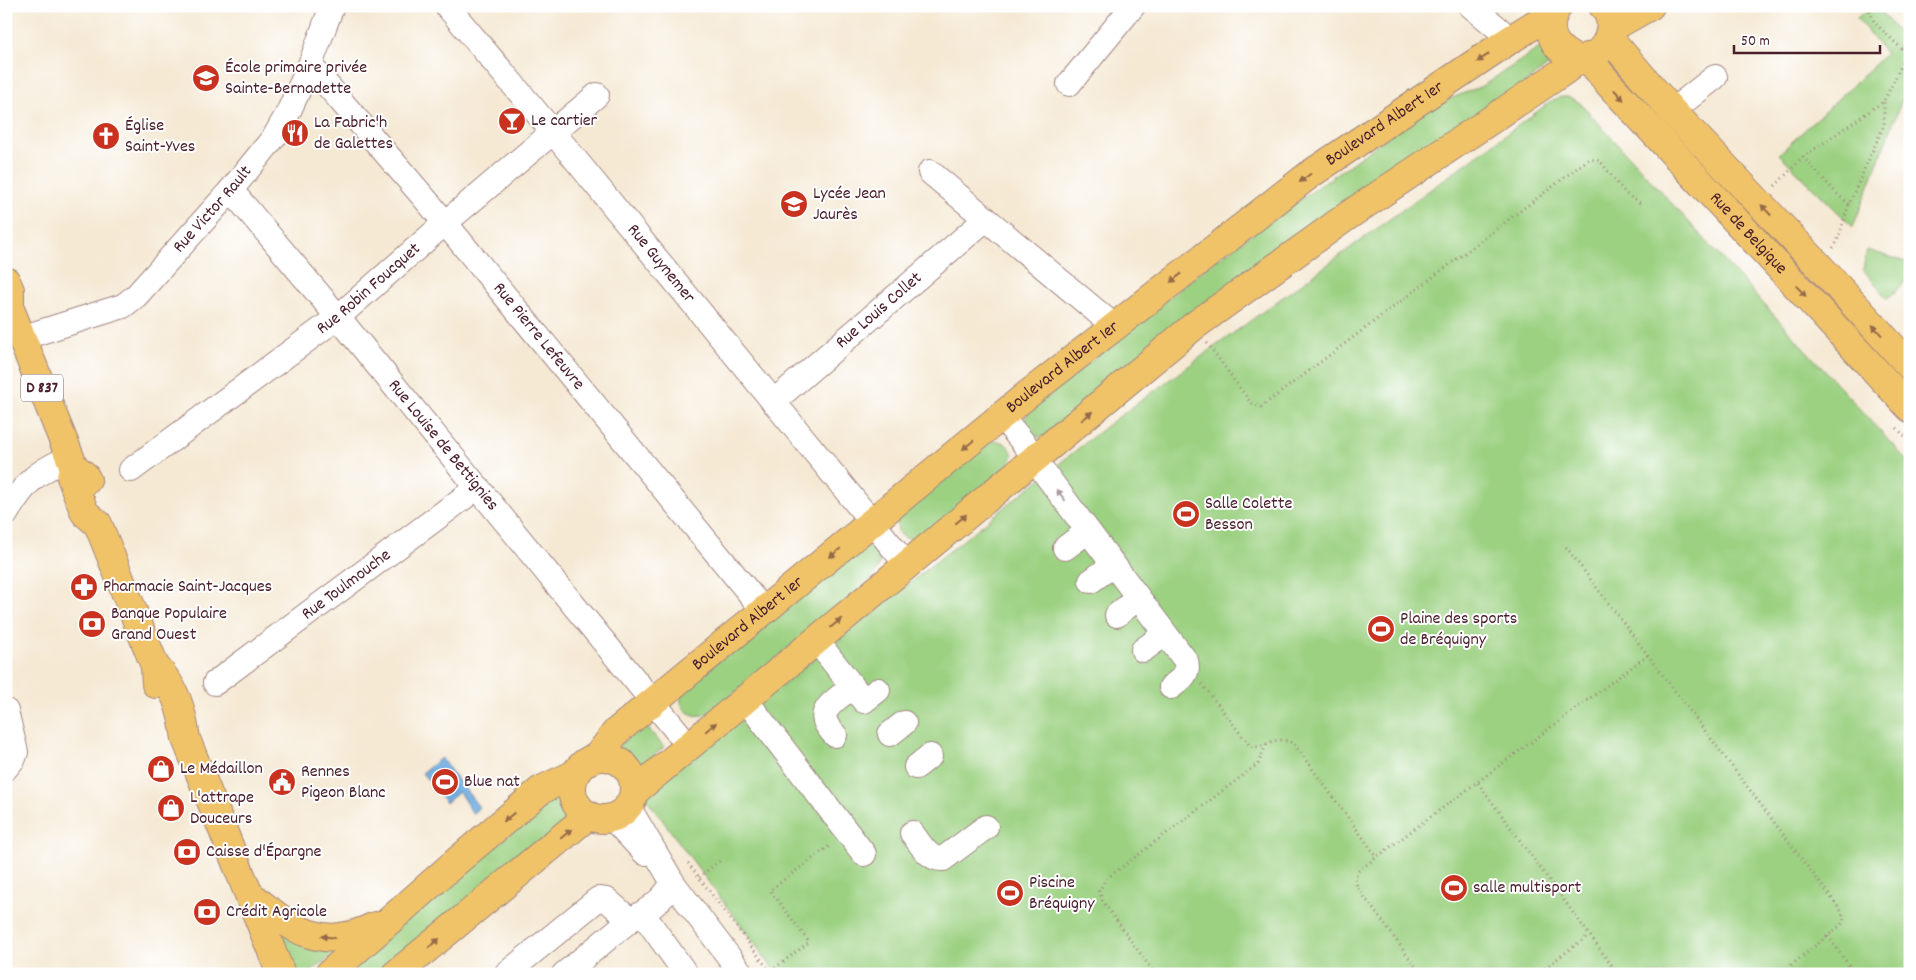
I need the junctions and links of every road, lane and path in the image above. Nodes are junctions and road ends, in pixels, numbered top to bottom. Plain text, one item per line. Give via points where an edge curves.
1 (332, 6) edge
2 (447, 6) edge
3 (1133, 6) edge
4 (1471, 6) edge
5 (1650, 6) edge
6 (1868, 6) edge
7 (1556, 9) edge
8 (1608, 24) edge
9 (1508, 41) junction
10 (1908, 54) edge
11 (1583, 58) junction
12 (310, 65) junction
13 (1715, 76) dead end
14 (1069, 84) dead end
15 (597, 95) dead end
16 (1884, 100) junction
17 (1672, 111) junction
18 (553, 132) junction
19 (1803, 157) junction
20 (930, 172) dead end
21 (231, 190) junction
22 (1758, 201) junction
23 (1640, 203) dead end
24 (1849, 204) junction
25 (986, 219) junction
26 (445, 223) junction
27 (1818, 266) junction
28 (6, 281) edge
29 (8, 308) edge
30 (338, 317) junction
31 (1114, 326) junction
32 (21, 338) junction
33 (1204, 339) junction
34 (1910, 366) edge
35 (772, 402) junction
36 (1900, 414) edge
37 (1002, 418) junction
38 (1910, 442) edge
39 (1035, 459) junction
40 (72, 462) junction
41 (130, 470) dead end
42 (478, 488) junction
43 (6, 514) edge
44 (873, 522) junction
45 (1088, 531) junction
46 (1566, 547) dead end
47 (1065, 548) dead end
48 (907, 565) junction
49 (1113, 565) junction
50 (1091, 581) dead end
51 (1138, 598) junction
52 (764, 611) junction
53 (1117, 615) dead end
54 (1165, 634) junction
55 (816, 640) junction
56 (1143, 650) dead end
57 (1648, 655) junction
58 (1179, 679) joint
59 (215, 682) dead end
60 (853, 687) junction
61 (878, 690) dead end
62 (745, 699) junction
63 (653, 702) junction
64 (6, 711) edge
65 (835, 735) dead end
66 (1267, 743) junction
67 (689, 746) junction
68 (597, 757) junction
69 (6, 768) edge
70 (575, 774) junction
71 (1478, 783) junction
72 (615, 808) junction
73 (986, 827) dead end
74 (847, 832) junction
75 (912, 833) dead end
76 (864, 854) dead end
77 (682, 856) dead end
78 (1377, 857) junction
79 (722, 859) dead end
80 (699, 877) junction
81 (674, 883) junction
82 (248, 894) junction
83 (636, 917) junction
84 (390, 920) junction
85 (1588, 935) junction
86 (1828, 936) junction
87 (770, 973) edge
88 (281, 974) edge
89 (329, 974) edge
90 (396, 974) edge
91 (506, 974) edge
92 (564, 974) edge
93 (686, 974) edge
94 (742, 974) edge
95 (1155, 974) edge
96 (1421, 974) edge
97 (1537, 974) edge
98 (1618, 974) edge
99 (1780, 974) edge
100 (1855, 974) edge

1 - 12 street, Rue Victor Rault
2 - 18 street, Rue Guynemer
3 - 14 street
4 - 9 street
5 - 8 main road
6 - 10 path via 1874,22
7 - 9 main road, Boulevard Albert 1er
7 - 11 main road, Boulevard Albert 1er via 1550,22 1553,40 1566,53
8 - 11 main road via 1603,47
8 - 17 main road, Rue de Belgique
9 -> 31 main road, Boulevard Albert 1er via 1309,175
10 - 16 path
11 - 33 main road via 1349,215
11 -> 36 main road, Rue de Belgique
12 - 21 street, Rue Victor Rault via 275,136
12 - 26 street, Rue Pierre Lefeuvre
13 - 17 street
15 - 18 street, Rue Robin Foucquet
16 - 19 path
16 - 24 path via 1884,125
17 - 22 main road, Rue de Belgique
18 - 26 street, Rue Robin Foucquet
18 - 35 street, Rue Guynemer
19 - 22 path
19 - 24 path
20 - 25 street
21 - 30 street, Rue Louise de Bettignies
21 - 32 street, Rue Victor Rault via 136,296 123,306
27 -> 22 main road, Rue de Belgique
23 - 33 path via 1626,194 1600,161 1588,159 1260,407 1252,404
24 - 27 path via 1837,242
25 - 31 street
25 - 35 street, Rue Louis Collet
26 - 30 street, Rue Robin Foucquet
26 - 52 street, Rue Pierre Lefeuvre
34 -> 27 main road, Rue de Belgique
28 - 29 main road, D 837 via 10,290
29 - 32 main road, D 837
30 - 41 street, Rue Robin Foucquet
30 - 42 street, Rue Louise de Bettignies
31 - 37 main road, Boulevard Albert 1er
32 - 40 main road, D 837
39 -> 33 main road
35 - 44 street, Rue Guynemer
36 - 38 path
37 - 39 street
37 -> 44 main road, Boulevard Albert 1er
45 -> 39 street
48 -> 39 main road
40 - 43 street via 41,471 29,480
40 - 82 main road, D 837 via 84,475 92,493 98,508 98,524 155,666 168,679 177,700 186,739
42 - 59 street, Rue Toulmouche
42 - 63 street, Rue Louise de Bettignies
44 - 48 street, Rue Guynemer
44 -> 52 main road, Boulevard Albert 1er
45 - 47 street
45 - 49 street
46 - 57 path
55 -> 48 main road
49 - 50 street
49 - 51 street
51 - 53 street
51 - 54 street
52 - 63 main road, Boulevard Albert 1er
54 - 56 street
54 - 58 street via 1186,661
55 - 60 street
55 - 62 main road
57 - 71 path
57 - 86 path via 1842,912 1844,920
58 - 66 path via 1198,679 1248,744 1254,747
60 - 61 street via 864,701
60 - 65 street via 830,706 824,716
67 -> 62 main road
62 - 74 street
63 - 67 street, Rue Louise de Bettignies
63 - 68 main road, Boulevard Albert 1er via 616,732
64 - 69 street via 16,752
66 - 78 path via 1279,739 1294,744
66 - 95 path via 1258,764 1106,880 1099,891 1103,902
67 - 72 main road
68 - 70 main road via 587,761
68 - 72 main road via 619,762 633,782
70 - 72 main road via 571,791 582,812
70 -> 84 main road via 541,790
71 - 78 path
71 - 85 path
72 - 81 street
90 -> 72 main road
73 - 75 street via 943,859 929,854
74 - 76 street
74 - 87 path via 770,890 809,942
77 - 80 path
78 - 96 path via 1358,871 1355,883
79 - 80 path
80 - 87 path
81 - 83 street via 665,897
81 - 94 street
84 -> 82 main road via 347,937 321,937 280,920
82 - 88 main road
83 - 91 street via 607,900 598,899
83 - 92 street
83 - 93 street
84 - 89 main road
85 - 97 path
85 - 98 path
86 - 99 path
86 - 100 path

